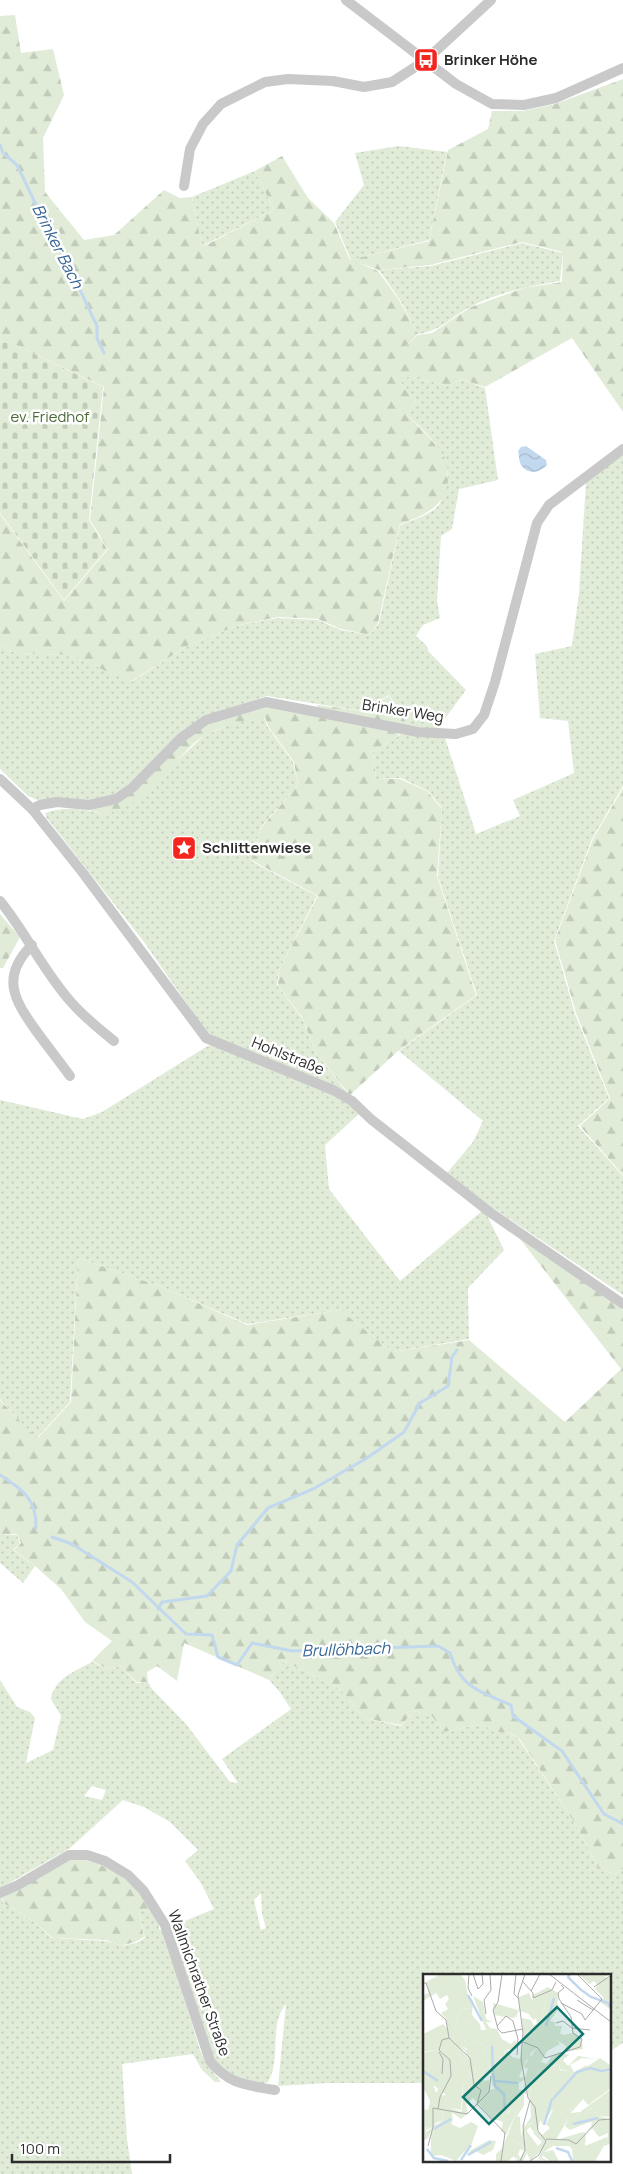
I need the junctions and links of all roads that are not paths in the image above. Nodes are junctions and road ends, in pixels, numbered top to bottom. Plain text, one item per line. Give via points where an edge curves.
1 (346, 0) edge
2 (491, 0) edge
3 (426, 60) junction
4 (623, 68) edge
5 (184, 186) dead end
6 (623, 449) edge
7 (0, 779) edge
8 (32, 809) junction
9 (0, 901) edge
10 (32, 945) junction
11 (114, 1041) dead end
12 (70, 1076) dead end
13 (623, 1304) edge
14 (0, 1893) edge
15 (275, 2090) dead end

1 - 3 street
2 - 3 street
3 - 4 street via 456,84 492,104 524,105 556,98
3 - 5 street via 392,82 364,87 333,81 288,79 250,88 221,104 203,124 190,149
6 - 8 street, Brinker Weg via 549,505 537,523 495,682 484,715 473,729 456,734 418,732 266,702 206,720 181,738 132,788 116,799 89,805 57,802
7 - 8 street, Hohlstraße
8 - 13 street, Hohlstraße via 206,1038 333,1090 352,1101 491,1213
9 - 10 street
10 - 11 street via 70,1001
10 - 12 street via 16,963 12,989 20,1008
14 - 15 street, Wallmichrather Straße via 69,1855 87,1855 105,1861 128,1875 144,1890 165,1924 210,2061 219,2073 232,2081

